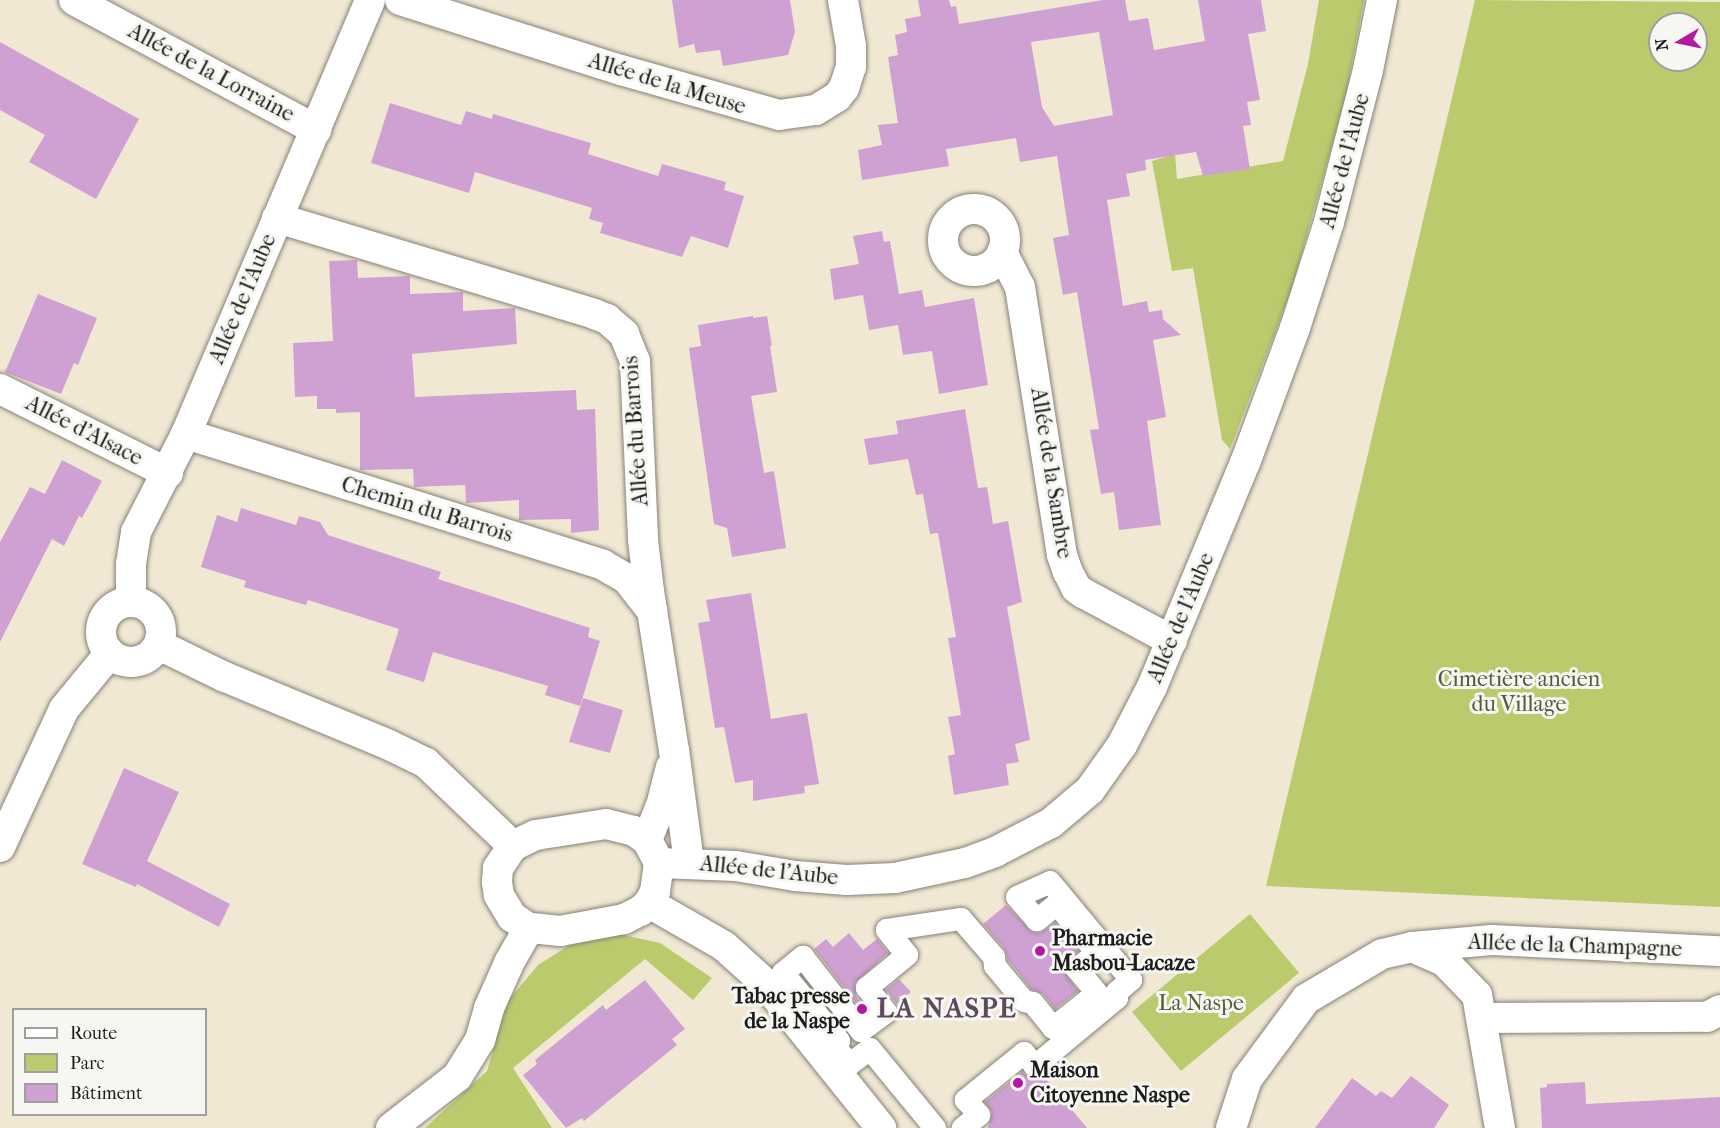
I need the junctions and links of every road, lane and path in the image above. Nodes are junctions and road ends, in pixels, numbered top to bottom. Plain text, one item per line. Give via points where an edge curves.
1 (74, 0) edge
2 (370, 0) edge
3 (400, 0) edge
4 (843, 0) edge
5 (1382, 0) edge
6 (316, 130) junction
7 (277, 218) junction
8 (1002, 252) dead end
9 (0, 389) edge
10 (186, 434) junction
11 (168, 473) junction
12 (131, 601) junction
13 (652, 611) junction
14 (1172, 641) junction
15 (159, 645) junction
16 (110, 653) junction
17 (674, 750) junction
18 (513, 846) junction
19 (0, 847) edge
20 (653, 852) junction
21 (689, 862) junction
22 (649, 903) junction
23 (529, 928) junction
24 (1412, 947) junction
25 (1720, 951) edge
26 (1720, 1010) edge
27 (1482, 1018) junction
28 (391, 1128) edge
29 (881, 1128) edge
30 (935, 1128) edge
31 (963, 1128) edge
32 (1231, 1128) edge
33 (1500, 1128) edge

1 - 6 street, Allée de la Lorraine
2 - 6 street, Allée de l'Aube
3 - 4 street, Allée de la Meuse via 767,114 790,115 827,105 848,81 851,46
5 - 14 street, Allée de l'Aube via 1355,127 1316,265 1245,463
6 - 7 street, Allée de l'Aube
7 - 10 street, Allée de l'Aube
7 - 13 street, Allée du Barrois via 594,314 607,319 624,334 635,361 643,540
8 - 14 street, Allée de la Sambre via 1020,287 1062,555 1068,572 1083,593
9 - 11 street, Allée d'Alsace
10 - 11 street, Allée de l'Aube
10 - 13 street, Chemin du Barrois via 603,565 627,579
11 - 12 street, Allée de l'Aube via 136,532
12 - 15 street via 148,606 159,618
12 - 16 street via 110,610 104,618 100,631
13 - 17 street, Allée du Barrois
14 - 21 street, Allée de l'Aube via 1122,746 1090,790 1051,823 995,852 935,871 868,880 795,876
15 - 16 street via 150,656 136,662 121,661
15 - 18 street via 426,763
16 - 19 street via 64,709
17 - 20 street, Allée du Barrois
17 - 21 street, Allée du Barrois
18 - 20 street via 536,835 606,824 634,831
18 - 23 street via 498,868 499,896 512,917
20 - 21 street, Allée de l'Aube
20 - 22 street via 655,892
22 - 23 street via 632,915 608,923 560,931
22 - 29 street via 724,946 765,983
23 - 28 street via 489,1008 480,1040 457,1077
24 - 25 street, Allée de la Champagne via 1492,940
24 - 27 street via 1445,962 1462,978 1477,995
24 - 32 street, Allée de la Champagne via 1382,954 1306,999 1247,1079
26 - 27 street via 1707,1017
27 - 33 street
30 - 31 street via 870,1049 850,1064 834,1046 839,1041 783,973 803,957 861,1031 886,1012 867,988 907,955 887,930 962,919 1024,1001 1033,1003 1053,1028 1097,993 1077,969 1097,953 1057,904 1037,920 1017,897 1050,882 1131,980 1117,992 1117,998 1035,1066 1024,1053 966,1100 979,1115

